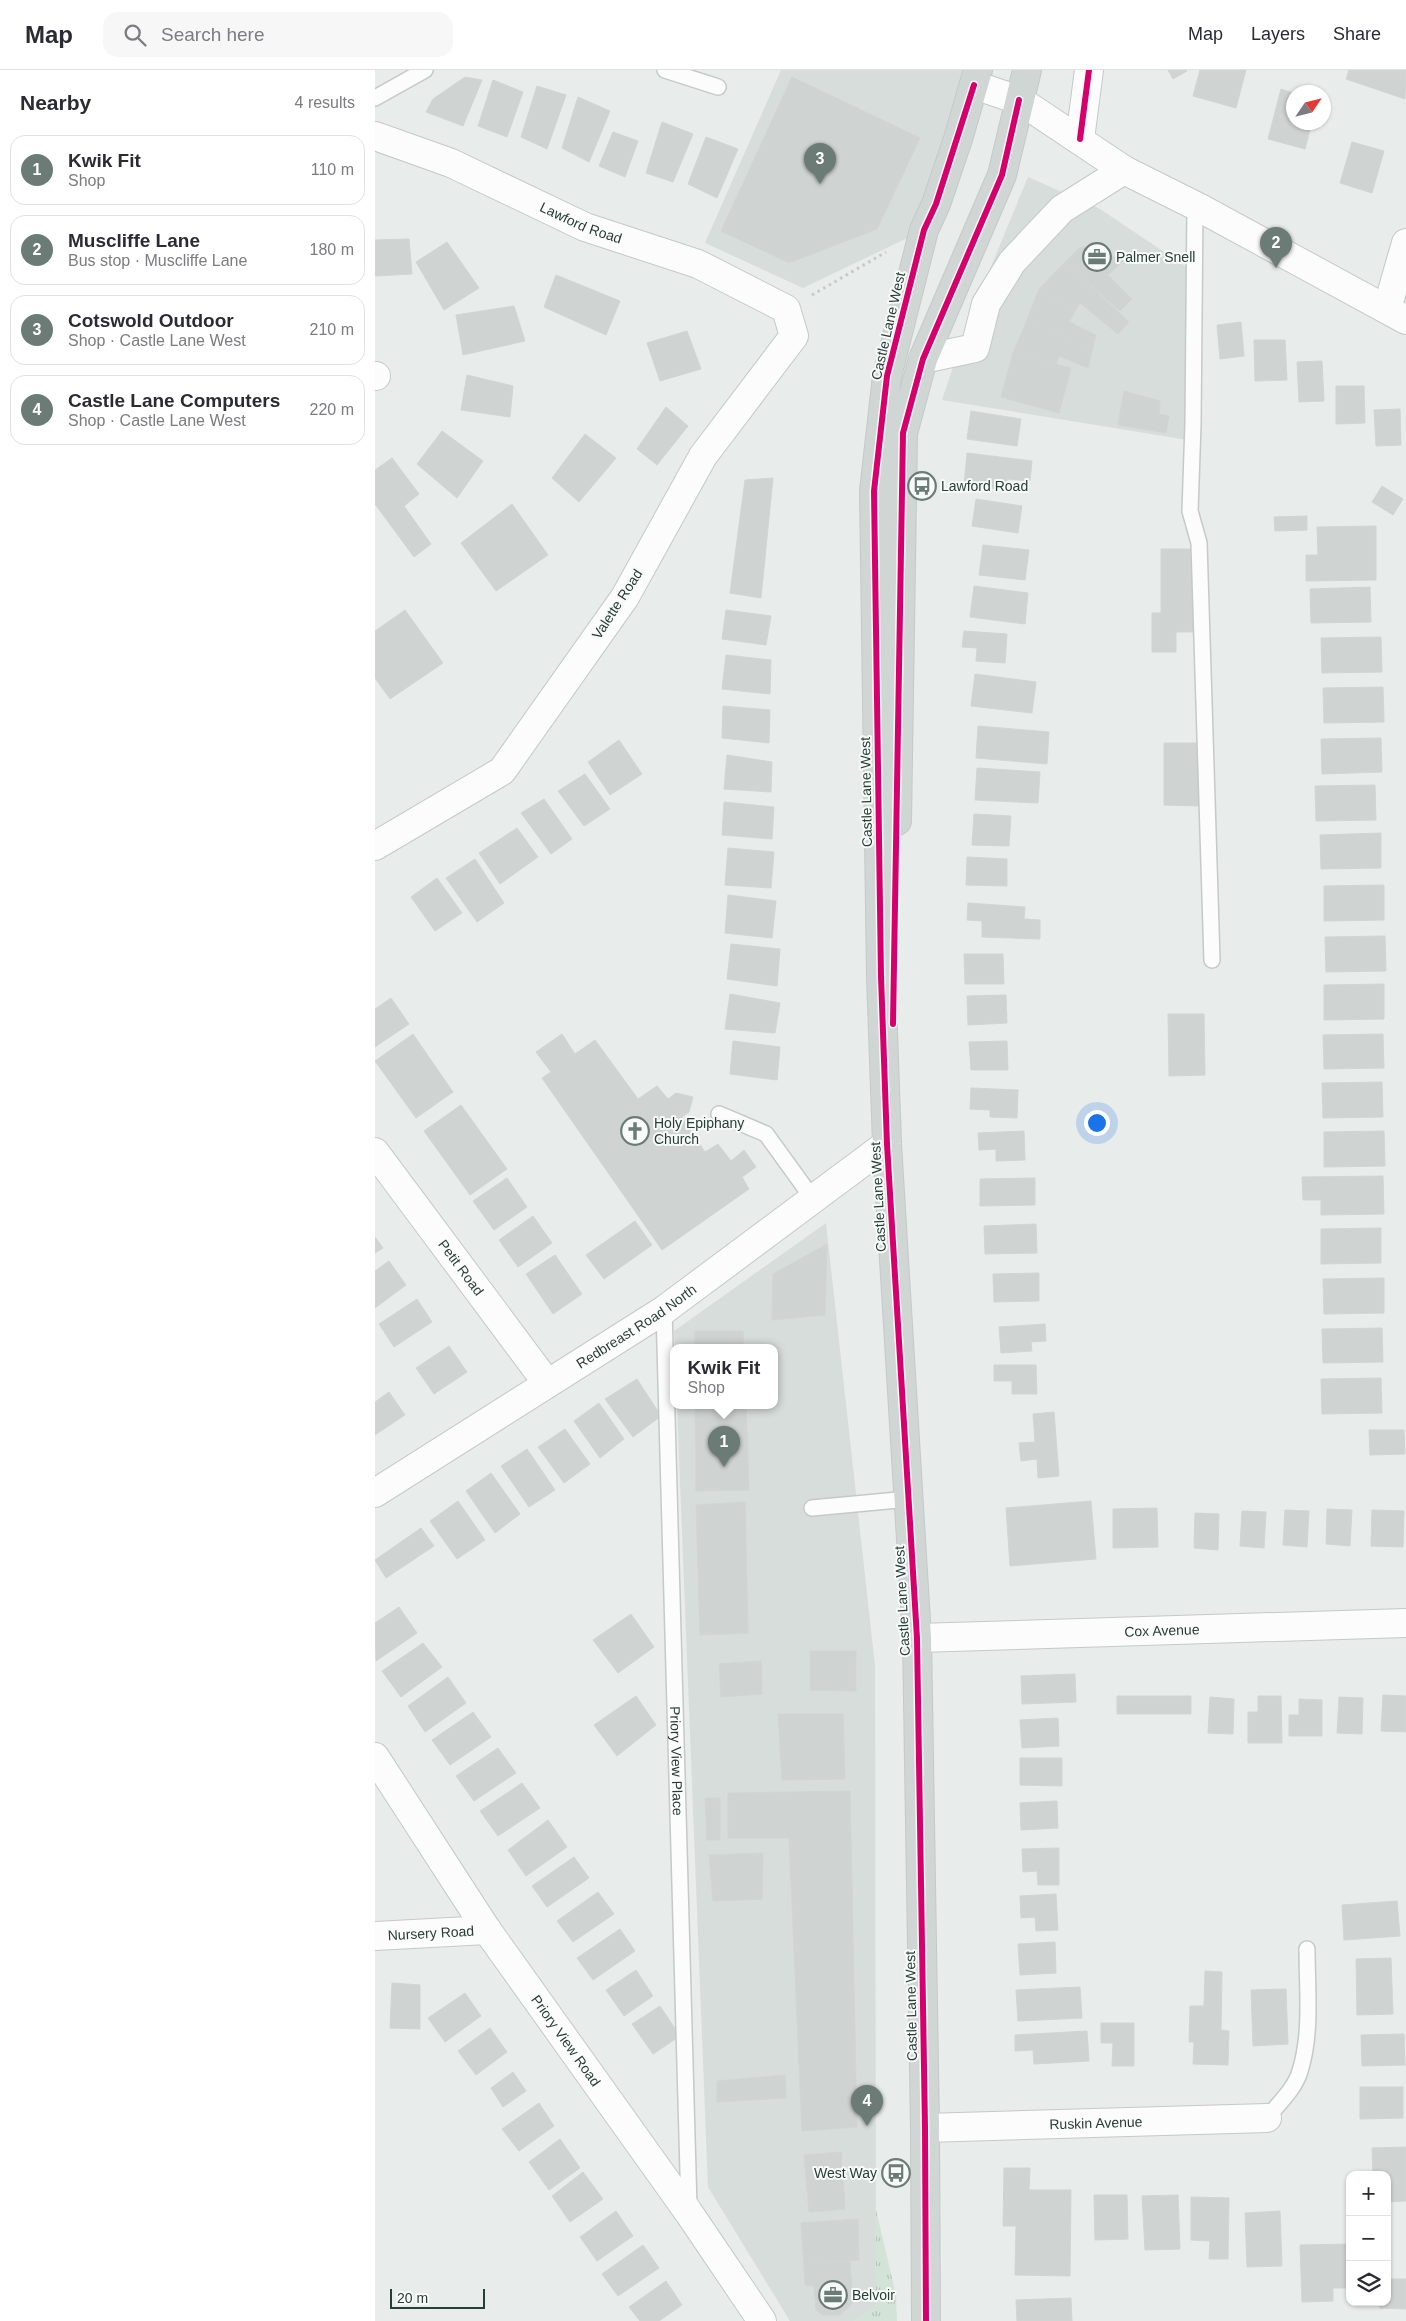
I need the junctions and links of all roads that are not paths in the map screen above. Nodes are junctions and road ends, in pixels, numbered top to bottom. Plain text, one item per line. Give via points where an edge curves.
1 (425, 70) edge
2 (665, 70) edge
3 (1027, 70) edge
4 (1089, 70) edge
5 (976, 78) edge
6 (718, 87) dead end
7 (375, 98) edge
8 (1019, 100) junction
9 (375, 136) edge
10 (1080, 139) junction
11 (1124, 170) junction
12 (1195, 206) junction
13 (1406, 243) edge
14 (786, 309) joint
15 (1397, 314) edge
16 (923, 360) junction
17 (375, 846) edge
18 (1212, 960) dead end
19 (719, 1114) dead end
20 (887, 1144) junction
21 (375, 1152) edge
22 (813, 1199) junction
23 (664, 1310) junction
24 (547, 1383) junction
25 (375, 1493) edge
26 (909, 1499) junction
27 (812, 1508) dead end
28 (1406, 1622) edge
29 (917, 1638) junction
30 (375, 1757) edge
31 (487, 1930) junction
32 (375, 1936) edge
33 (1307, 1949) dead end
34 (1267, 2118) joint
35 (925, 2128) junction
36 (689, 2213) junction
37 (762, 2321) edge
38 (926, 2321) edge

1 - 7 lane
2 - 6 lane
3 - 8 main road, Castle Lane West
4 - 10 street
5 - 8 street
5 - 20 main road, Castle Lane West via 939,195 924,230 887,376 874,491 881,976
8 - 10 street
8 - 16 main road, Castle Lane West via 1002,175
9 - 14 street, Lawford Road via 451,163 585,227 698,264
10 - 11 street
11 - 12 street
11 - 16 street via 1062,209 1012,262 987,304 975,348
12 - 15 street
12 - 18 lane via 1190,511 1199,543
13 - 15 street
14 - 17 street, Valette Road via 794,336 703,456 625,597 502,771
16 - 20 main road, Castle Lane West via 903,433 894,1014
19 - 22 lane via 766,1134
20 - 22 street, Redbreast Road North
20 - 26 main road, Castle Lane West
21 - 24 street, Petit Road
22 - 23 street, Redbreast Road North
23 - 24 street, Redbreast Road North
23 - 36 lane, Priory View Place
24 - 25 street, Redbreast Road North
26 - 27 lane
26 - 29 main road, Castle Lane West
28 - 29 street, Cox Avenue
29 - 35 main road, Castle Lane West
30 - 31 street, Priory View Road
31 - 32 street, Nursery Road
31 - 36 street, Priory View Road
33 - 34 lane via 1307,2026 1300,2072
34 - 35 street, Ruskin Avenue
35 - 38 main road, Castle Lane West
36 - 37 street, Priory View Road

